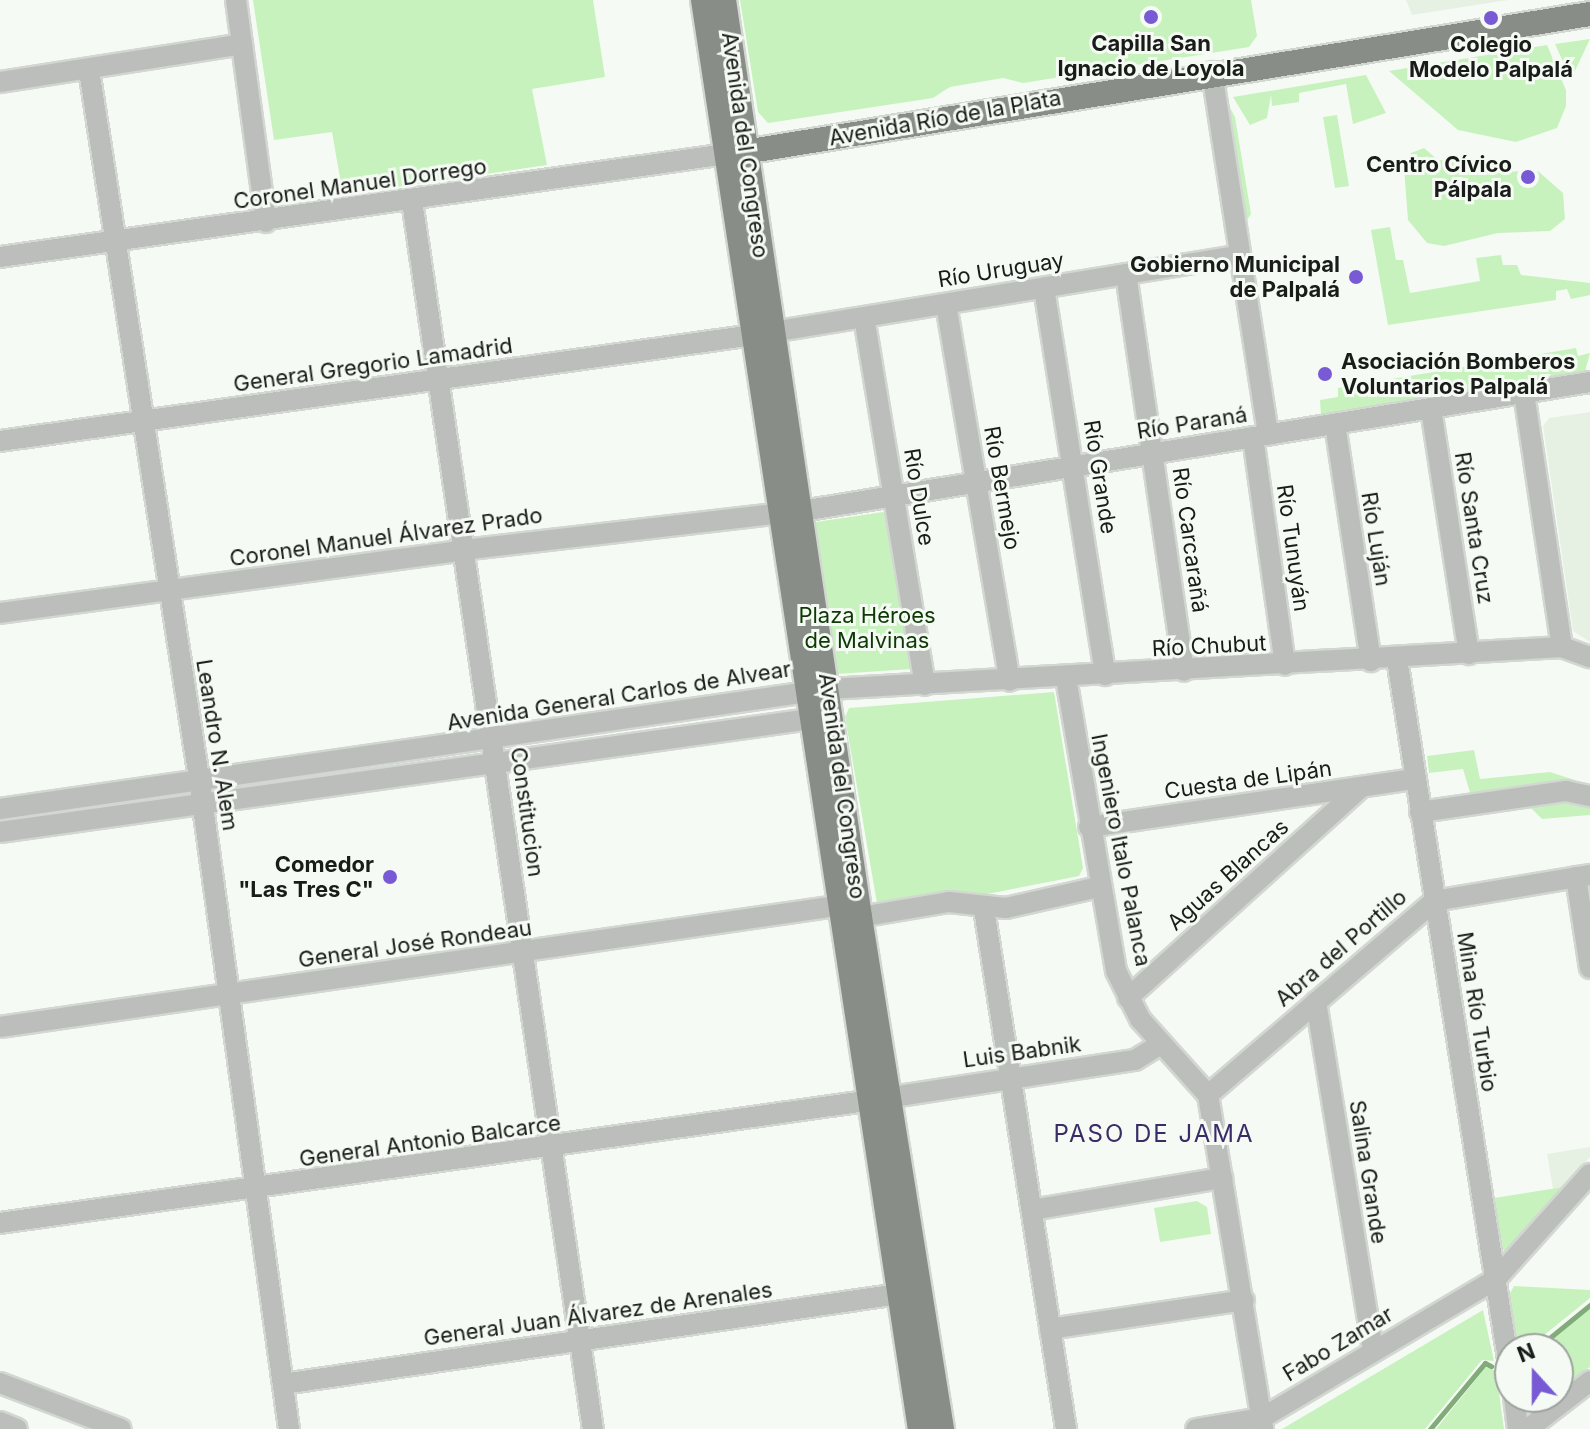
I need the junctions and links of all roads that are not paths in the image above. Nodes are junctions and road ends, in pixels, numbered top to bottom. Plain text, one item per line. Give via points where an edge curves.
1 (236, 0) edge
2 (703, 0) edge
3 (724, 0) edge
4 (1590, 14) edge
5 (242, 44) junction
6 (89, 70) junction
7 (1212, 72) junction
8 (0, 82) edge
9 (736, 153) junction
10 (412, 201) junction
11 (266, 222) junction
12 (114, 241) junction
13 (1238, 256) junction
14 (0, 257) edge
15 (1126, 274) junction
16 (1044, 288) junction
17 (946, 304) junction
18 (864, 317) junction
19 (763, 334) junction
20 (441, 379) junction
21 (1590, 382) edge
22 (1524, 393) junction
23 (1431, 409) junction
24 (141, 422) junction
25 (1335, 424) junction
26 (1260, 436) junction
27 (0, 441) edge
28 (1154, 454) junction
29 (1075, 466) junction
30 (977, 483) junction
31 (895, 496) junction
32 (790, 511) junction
33 (463, 550) junction
34 (168, 591) junction
35 (0, 613) edge
36 (1562, 647) junction
37 (1469, 654) junction
38 (1590, 657) edge
39 (1397, 659) junction
40 (1371, 661) junction
41 (1285, 665) junction
42 (1184, 671) junction
43 (1105, 675) junction
44 (1066, 678) junction
45 (1010, 681) junction
46 (925, 685) junction
47 (817, 691) junction
48 (810, 719) junction
49 (493, 741) junction
50 (497, 765) junction
51 (199, 778) junction
52 (1414, 779) junction
53 (1360, 788) junction
54 (1590, 796) edge
55 (203, 801) junction
56 (0, 809) edge
57 (1420, 812) junction
58 (1089, 827) junction
59 (0, 832) edge
60 (1583, 876) edge
61 (1099, 887) junction
62 (1434, 901) junction
63 (837, 906) junction
64 (984, 909) junction
65 (860, 917) junction
66 (522, 953) junction
67 (1590, 968) edge
68 (230, 995) junction
69 (1128, 998) junction
70 (1316, 1002) junction
71 (0, 1027) edge
72 (1159, 1045) junction
73 (1011, 1077) junction
74 (1208, 1095) junction
75 (878, 1099) junction
76 (550, 1148) junction
77 (1590, 1174) edge
78 (1222, 1178) junction
79 (258, 1190) junction
80 (1032, 1210) junction
81 (0, 1223) edge
82 (1496, 1279) junction
83 (909, 1292) junction
84 (1244, 1300) junction
85 (1050, 1329) junction
86 (1504, 1333) edge
87 (580, 1340) junction
88 (1373, 1350) junction
89 (1590, 1381) edge
90 (0, 1383) edge
91 (283, 1384) junction
92 (0, 1422) edge
93 (1262, 1423) edge
94 (17, 1429) edge
95 (121, 1429) edge
96 (289, 1429) edge
97 (593, 1429) edge
98 (920, 1429) edge
99 (942, 1429) edge
100 (1066, 1429) edge
101 (1196, 1429) edge
102 (1528, 1429) edge

1 - 5 street
2 - 9 main road, Avenida del Congreso
3 - 9 main road, Avenida del Congreso
4 - 7 main road, Avenida Río de la Plata
5 - 6 street
5 - 11 street
6 - 8 street
6 - 12 street, Leandro N. Alem
7 - 9 main road, Avenida Río de la Plata
7 - 13 street, Río Tunuyán
9 - 10 street, Coronel Manuel Dorrego
9 - 19 main road, Avenida del Congreso
10 - 11 street, Coronel Manuel Dorrego
10 - 20 street, Constitucion
11 - 12 street, Coronel Manuel Dorrego
12 - 14 street, Coronel Manuel Dorrego
12 - 24 street, Leandro N. Alem
13 - 15 street, Río Uruguay
13 - 26 street, Río Tunuyán
15 - 16 street, Río Uruguay
15 - 28 street, Río Carcarañá
16 - 17 street, Río Uruguay
16 - 29 street, Río Grande
17 - 18 street, Río Uruguay
17 - 30 street, Río Bermejo
18 - 19 street, Río Uruguay
18 - 31 street, Río Dulce
19 - 20 street, General Gregorio Lamadrid
19 - 32 main road, Avenida del Congreso
20 - 24 street, General Gregorio Lamadrid
20 - 33 street, Constitucion
21 - 22 street, Río Paraná
22 - 23 street, Río Paraná
22 - 36 street
23 - 25 street, Río Paraná
23 - 37 street, Río Santa Cruz
24 - 27 street, General Gregorio Lamadrid
24 - 34 street, Leandro N. Alem
25 - 26 street, Río Paraná
25 - 40 street, Río Luján
26 - 28 street, Río Paraná
26 - 41 street, Río Tunuyán
28 - 29 street, Río Paraná
28 - 42 street, Río Carcarañá
29 - 30 street, Río Paraná
29 - 43 street, Río Grande
30 - 31 street, Río Paraná
30 - 45 street, Río Bermejo
31 - 32 street, Río Paraná
31 - 46 street, Río Dulce
32 - 33 street, Coronel Manuel Álvarez Prado
32 - 47 main road, Avenida del Congreso
33 - 34 street, Coronel Manuel Álvarez Prado
33 - 49 street, Constitucion
34 - 35 street, Coronel Manuel Álvarez Prado
34 - 51 street, Leandro N. Alem
36 - 37 street, Río Chubut
36 - 38 street, Río Chubut
37 - 39 street, Río Chubut
39 - 40 street, Río Chubut
39 - 52 street, Mina Río Turbio
40 - 41 street, Río Chubut
41 - 42 street, Río Chubut
42 - 43 street, Río Chubut
43 - 44 street, Río Chubut
44 - 45 street, Río Chubut
44 - 58 street, Ingeniero Italo Palanca
45 - 46 street, Río Chubut
46 - 47 street, Río Chubut
47 - 48 main road, Avenida del Congreso
47 - 49 street, Avenida General Carlos de Alvear
47 - 65 main road, Avenida del Congreso
48 - 50 street
48 - 63 main road, Avenida del Congreso
49 - 50 street, Constitucion
49 - 51 street, Avenida General Carlos de Alvear
50 - 55 street
50 - 66 street, Constitucion
51 - 55 street, Leandro N. Alem
51 - 56 street, Avenida General Carlos de Alvear
52 - 53 street, Cuesta de Lipán
52 - 57 street, Mina Río Turbio
53 - 58 street, Cuesta de Lipán
53 - 69 street, Aguas Blancas
54 - 57 street via 1566,791
55 - 59 street
55 - 68 street, Leandro N. Alem
57 - 62 street, Mina Río Turbio
58 - 61 street, Ingeniero Italo Palanca
60 - 62 street, Abra del Portillo
60 - 67 street
61 - 64 street
61 - 69 street, Ingeniero Italo Palanca via 1116,971
62 - 70 street, Abra del Portillo
62 - 82 street, Mina Río Turbio
63 - 65 street
63 - 66 street, General José Rondeau
63 - 75 main road, Avenida del Congreso
64 - 65 street via 949,902
64 - 73 street
65 - 75 main road, Avenida del Congreso
66 - 68 street, General José Rondeau
66 - 76 street, Constitucion
68 - 71 street, General José Rondeau
68 - 79 street, Leandro N. Alem
69 - 72 street, Ingeniero Italo Palanca
70 - 74 street, Abra del Portillo
70 - 88 street, Salina Grande
72 - 73 street, Luis Babnik via 1135,1060
72 - 74 street, Ingeniero Italo Palanca
73 - 75 street, Luis Babnik
73 - 80 street
74 - 78 street
75 - 76 street, General Antonio Balcarce
75 - 83 main road, Avenida del Congreso
76 - 79 street, General Antonio Balcarce
76 - 87 street, Constitucion
77 - 82 street, Fabo Zamar
78 - 80 street
78 - 84 street
79 - 81 street, General Antonio Balcarce
79 - 91 street, Leandro N. Alem
80 - 85 street
82 - 86 street, Mina Río Turbio
82 - 88 street, Fabo Zamar
83 - 87 street, General Juan Álvarez de Arenales
83 - 98 main road, Avenida del Congreso
83 - 99 main road, Avenida del Congreso
84 - 85 street
84 - 93 street
85 - 100 street
87 - 91 street, General Juan Álvarez de Arenales
87 - 97 street, Constitucion
88 - 93 street, Fabo Zamar
89 - 102 street
90 - 95 street
91 - 96 street, Leandro N. Alem
92 - 94 street
93 - 101 street, Fabo Zamar

